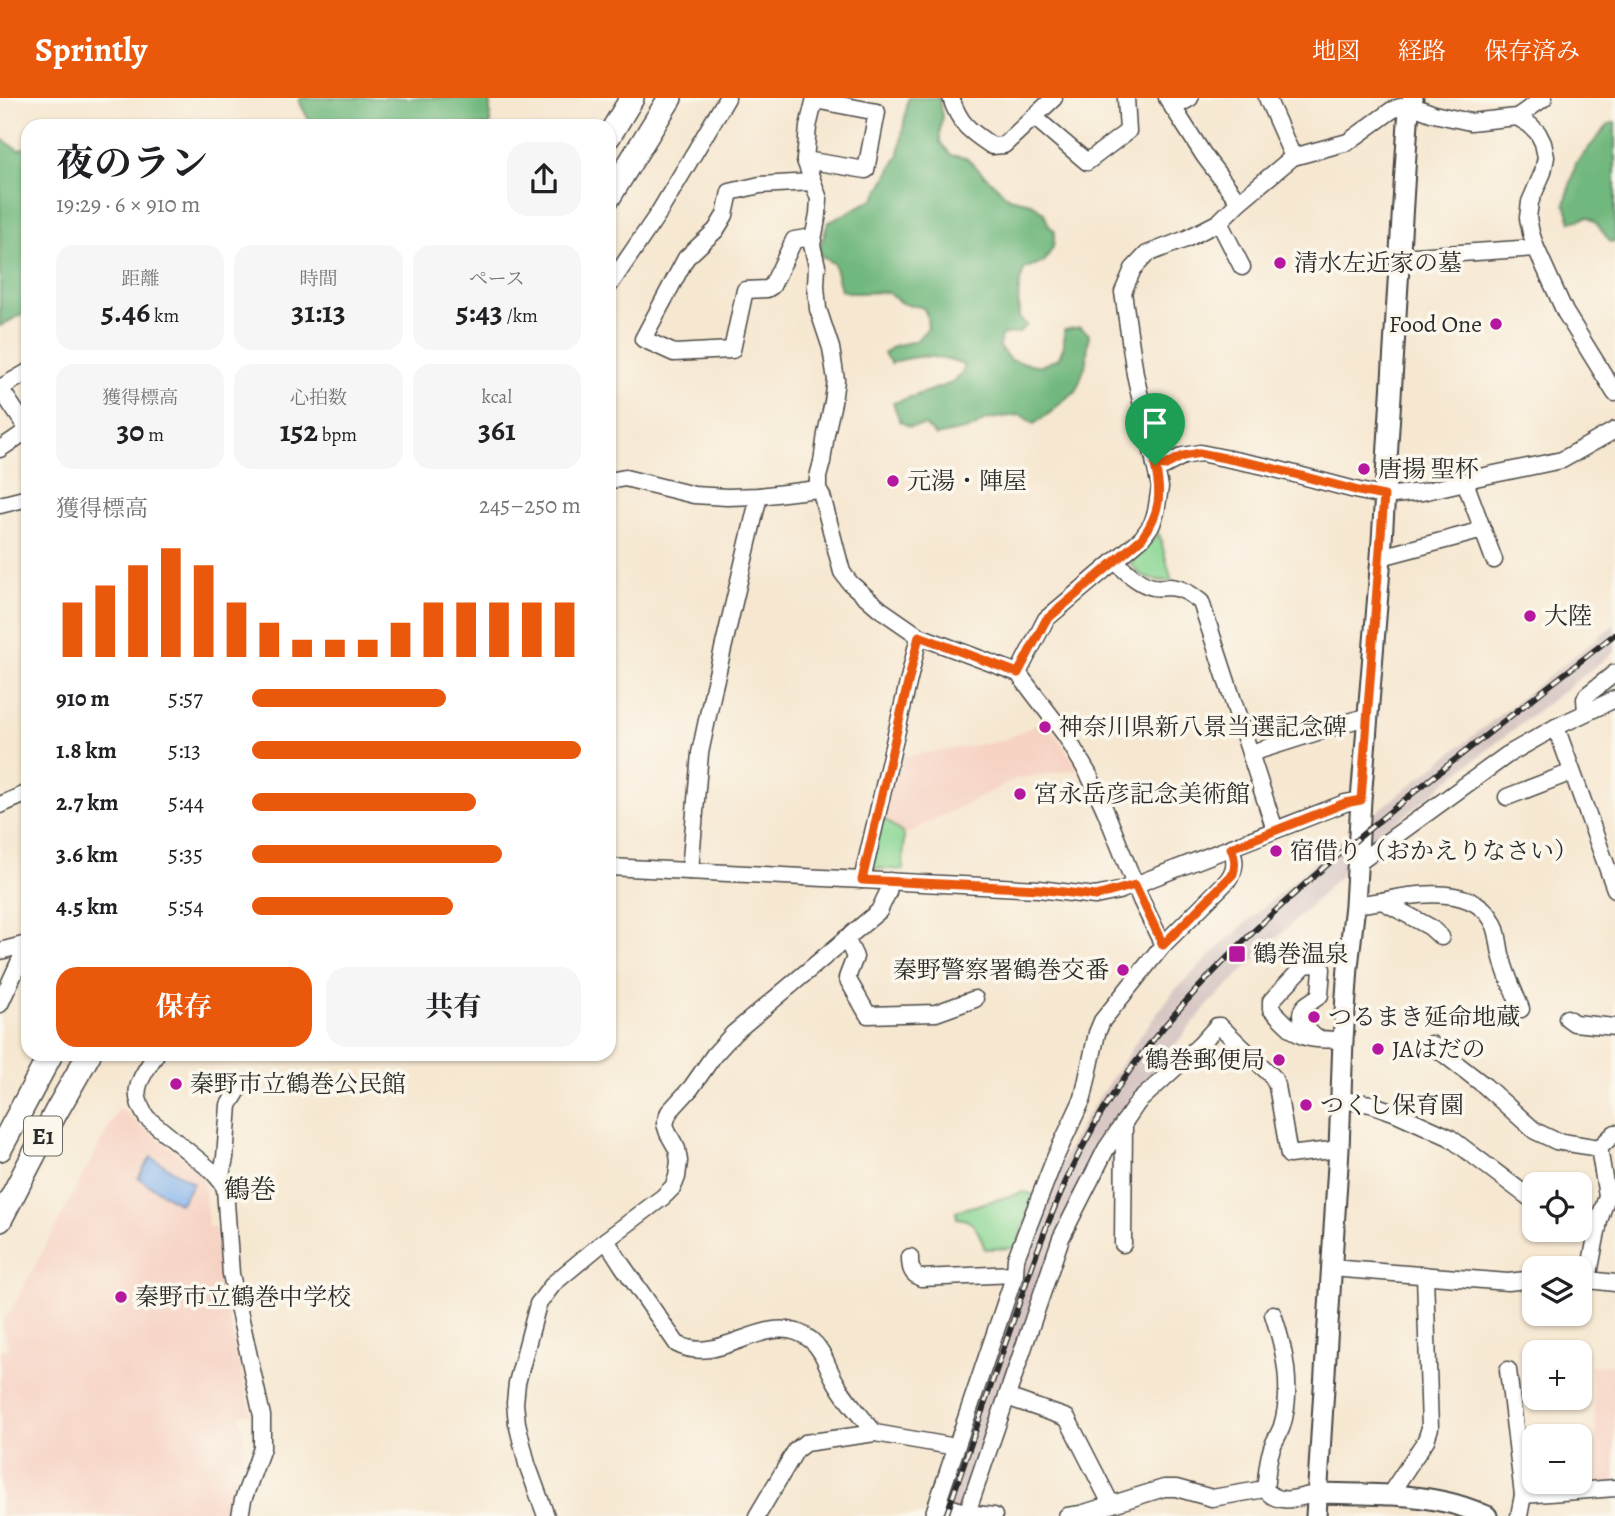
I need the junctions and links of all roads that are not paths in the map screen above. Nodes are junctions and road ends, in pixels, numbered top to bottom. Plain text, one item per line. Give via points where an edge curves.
1 (632, 98) edge
2 (670, 98) edge
3 (727, 98) edge
4 (951, 98) edge
5 (1054, 98) edge
6 (1126, 98) edge
7 (1190, 98) edge
8 (1267, 98) edge
9 (1544, 98) edge
10 (815, 99) edge
11 (1412, 102) edge
12 (1170, 103) edge
13 (1034, 117) junction
14 (1517, 117) junction
15 (616, 124) edge
16 (1293, 157) junction
17 (805, 160) junction
18 (812, 182) junction
19 (616, 186) edge
20 (1240, 202) junction
21 (1219, 222) junction
22 (812, 237) junction
23 (1536, 248) junction
24 (1400, 257) junction
25 (1242, 267) dead end
26 (616, 276) edge
27 (21, 376) edge
28 (0, 388) edge
29 (1615, 393) edge
30 (21, 420) edge
31 (1615, 430) edge
32 (21, 435) edge
33 (0, 449) edge
34 (1155, 465) junction
35 (616, 480) edge
36 (1465, 482) junction
37 (818, 489) junction
38 (21, 490) edge
39 (0, 494) edge
40 (759, 496) junction
41 (1384, 496) junction
42 (21, 500) edge
43 (0, 505) edge
44 (1483, 530) junction
45 (1381, 557) junction
46 (1494, 560) dead end
47 (1115, 561) junction
48 (919, 636) junction
49 (1018, 673) junction
50 (1615, 673) edge
51 (1615, 699) edge
52 (1586, 712) junction
53 (1368, 716) junction
54 (1556, 727) junction
55 (1251, 753) junction
56 (1572, 772) junction
57 (21, 796) edge
58 (1507, 797) dead end
59 (1361, 800) junction
60 (0, 805) edge
61 (1275, 830) junction
62 (1231, 848) junction
63 (1358, 863) junction
64 (616, 867) edge
65 (690, 871) junction
66 (862, 880) junction
67 (890, 881) junction
68 (1135, 885) junction
69 (1615, 889) edge
70 (1382, 901) junction
71 (1356, 905) junction
72 (1441, 937) dead end
73 (846, 938) junction
74 (21, 945) edge
75 (1163, 945) junction
76 (0, 951) edge
77 (21, 957) edge
78 (975, 999) dead end
79 (0, 1004) edge
80 (1521, 1010) dead end
81 (1301, 1012) junction
82 (1567, 1018) dead end
83 (1284, 1021) junction
84 (1615, 1027) edge
85 (1316, 1038) junction
86 (1343, 1040) junction
87 (1431, 1044) dead end
88 (47, 1061) edge
89 (85, 1061) edge
90 (152, 1061) edge
91 (237, 1091) dead end
92 (1341, 1100) junction
93 (1124, 1120) junction
94 (1615, 1133) edge
95 (1599, 1148) junction
96 (0, 1149) edge
97 (1339, 1149) junction
98 (220, 1180) junction
99 (1522, 1192) edge
100 (0, 1220) edge
101 (1592, 1225) edge
102 (1598, 1227) junction
103 (606, 1240) junction
104 (1123, 1244) dead end
105 (1590, 1256) edge
106 (910, 1257) dead end
107 (1331, 1268) junction
108 (1015, 1274) junction
109 (1425, 1275) junction
110 (1522, 1280) edge
111 (1592, 1280) edge
112 (1615, 1283) edge
113 (1273, 1314) dead end
114 (1508, 1370) dead end
115 (1007, 1397) junction
116 (875, 1433) junction
117 (956, 1447) junction
118 (1615, 1488) edge
119 (1265, 1489) junction
120 (1318, 1493) junction
121 (1523, 1495) junction
122 (1393, 1496) junction
123 (1111, 1504) junction
124 (935, 1510) edge
125 (966, 1515) edge
126 (240, 1516) edge
127 (546, 1516) edge
128 (757, 1516) edge
129 (994, 1516) edge
130 (1067, 1516) edge
131 (1316, 1516) edge
132 (1487, 1516) edge
133 (1518, 1516) edge

1 - 15 highway
2 - 19 highway
3 - 26 street
4 - 13 street via 968,129 992,146 1004,145
5 - 13 street
6 - 13 street via 1128,131 1087,162
7 - 12 street
8 - 16 street
9 - 14 street
10 - 17 street
10 - 17 street via 877,112 866,170
11 - 14 street via 1455,120
11 - 16 street via 1392,110 1348,142
11 - 24 main road
12 - 20 street
14 - 23 street via 1538,133 1546,157 1528,218
16 - 20 street
17 - 18 street
18 - 22 street via 819,199
18 - 22 street via 730,192 725,215 686,258 643,339 674,353 732,350 745,290 772,286 794,240
20 - 21 street
21 - 25 street
21 - 34 street via 1147,254 1133,269 1123,292
22 - 37 street via 818,309 836,380
23 - 24 street
23 - 29 street via 1565,312
24 - 41 main road
27 - 28 street
28 - 30 street
31 - 36 street via 1562,460
32 - 33 street
34 - 41 street via 1200,453
34 - 47 street via 1160,487 1152,524
35 - 40 street via 694,495
36 - 41 street
36 - 44 street
37 - 40 street
37 - 48 street via 842,572 880,609
38 - 39 street
40 - 65 street via 700,753
41 - 45 main road
42 - 43 street
44 - 45 street
44 - 46 street
45 - 53 main road
47 - 49 street via 1046,620
47 - 55 street via 1144,584 1180,589 1201,602
48 - 49 street
48 - 66 street
49 - 68 street via 1089,775
50 - 52 street via 1587,695
51 - 52 street
52 - 54 street
53 - 55 street
53 - 59 main road
54 - 56 street
54 - 63 street via 1507,755
55 - 61 street
56 - 58 street
56 - 69 street
57 - 60 street
59 - 61 street
59 - 63 main road
61 - 62 street
62 - 68 street
62 - 75 street via 1233,874
63 - 71 main road
64 - 65 street
65 - 66 street
66 - 67 street
67 - 68 street via 1096,896
67 - 73 street via 878,911
68 - 75 street
70 - 71 street
70 - 72 street
70 - 80 street via 1432,894 1480,907 1494,926
71 - 86 main road
73 - 78 street via 855,957 847,978 869,1015 936,1013
73 - 103 street via 714,1055 669,1112 665,1124 679,1161 673,1187
74 - 76 street
75 - 108 street via 1102,1021 1083,1098 1016,1258
77 - 79 street
81 - 83 street
81 - 83 street via 1320,995 1322,969 1314,964 1304,965 1271,1001 1271,1009
81 - 85 street via 1304,1025
82 - 84 street via 1574,1023
83 - 85 street via 1296,1032
85 - 86 street
86 - 92 main road
87 - 95 street via 1535,1131 1556,1141
88 - 96 highway, E1
89 - 100 highway, E1
90 - 98 street via 138,1085 141,1108
91 - 98 street via 229,1105
92 - 97 main road
92 - 99 street via 1371,1104 1448,1137
93 - 97 street via 1220,1026 1273,1077 1289,1155
93 - 104 street
93 - 115 street via 1061,1238
94 - 95 street
95 - 102 street via 1607,1196
97 - 107 main road
98 - 126 street via 225,1188 231,1274 262,1416 262,1448
101 - 102 street
102 - 105 street
103 - 116 street via 677,1344 689,1351 706,1350 764,1331 796,1332 818,1347 850,1404
103 - 127 street via 554,1283 538,1304 517,1383 517,1423
106 - 108 street via 910,1269 921,1278
107 - 109 street
107 - 120 main road
108 - 117 street
109 - 110 street
109 - 122 street via 1430,1428
111 - 112 street
113 - 119 street via 1287,1369 1286,1405 1268,1459
114 - 121 street
115 - 123 street via 1067,1418
115 - 125 street
116 - 117 street
116 - 128 street via 805,1443 796,1450
117 - 124 street
118 - 121 street
119 - 120 street via 1277,1499
119 - 123 street via 1212,1497 1164,1488
120 - 122 main road
120 - 131 main road
121 - 133 street
122 - 132 main road via 1445,1502
123 - 130 street
124 - 125 street
125 - 129 street

